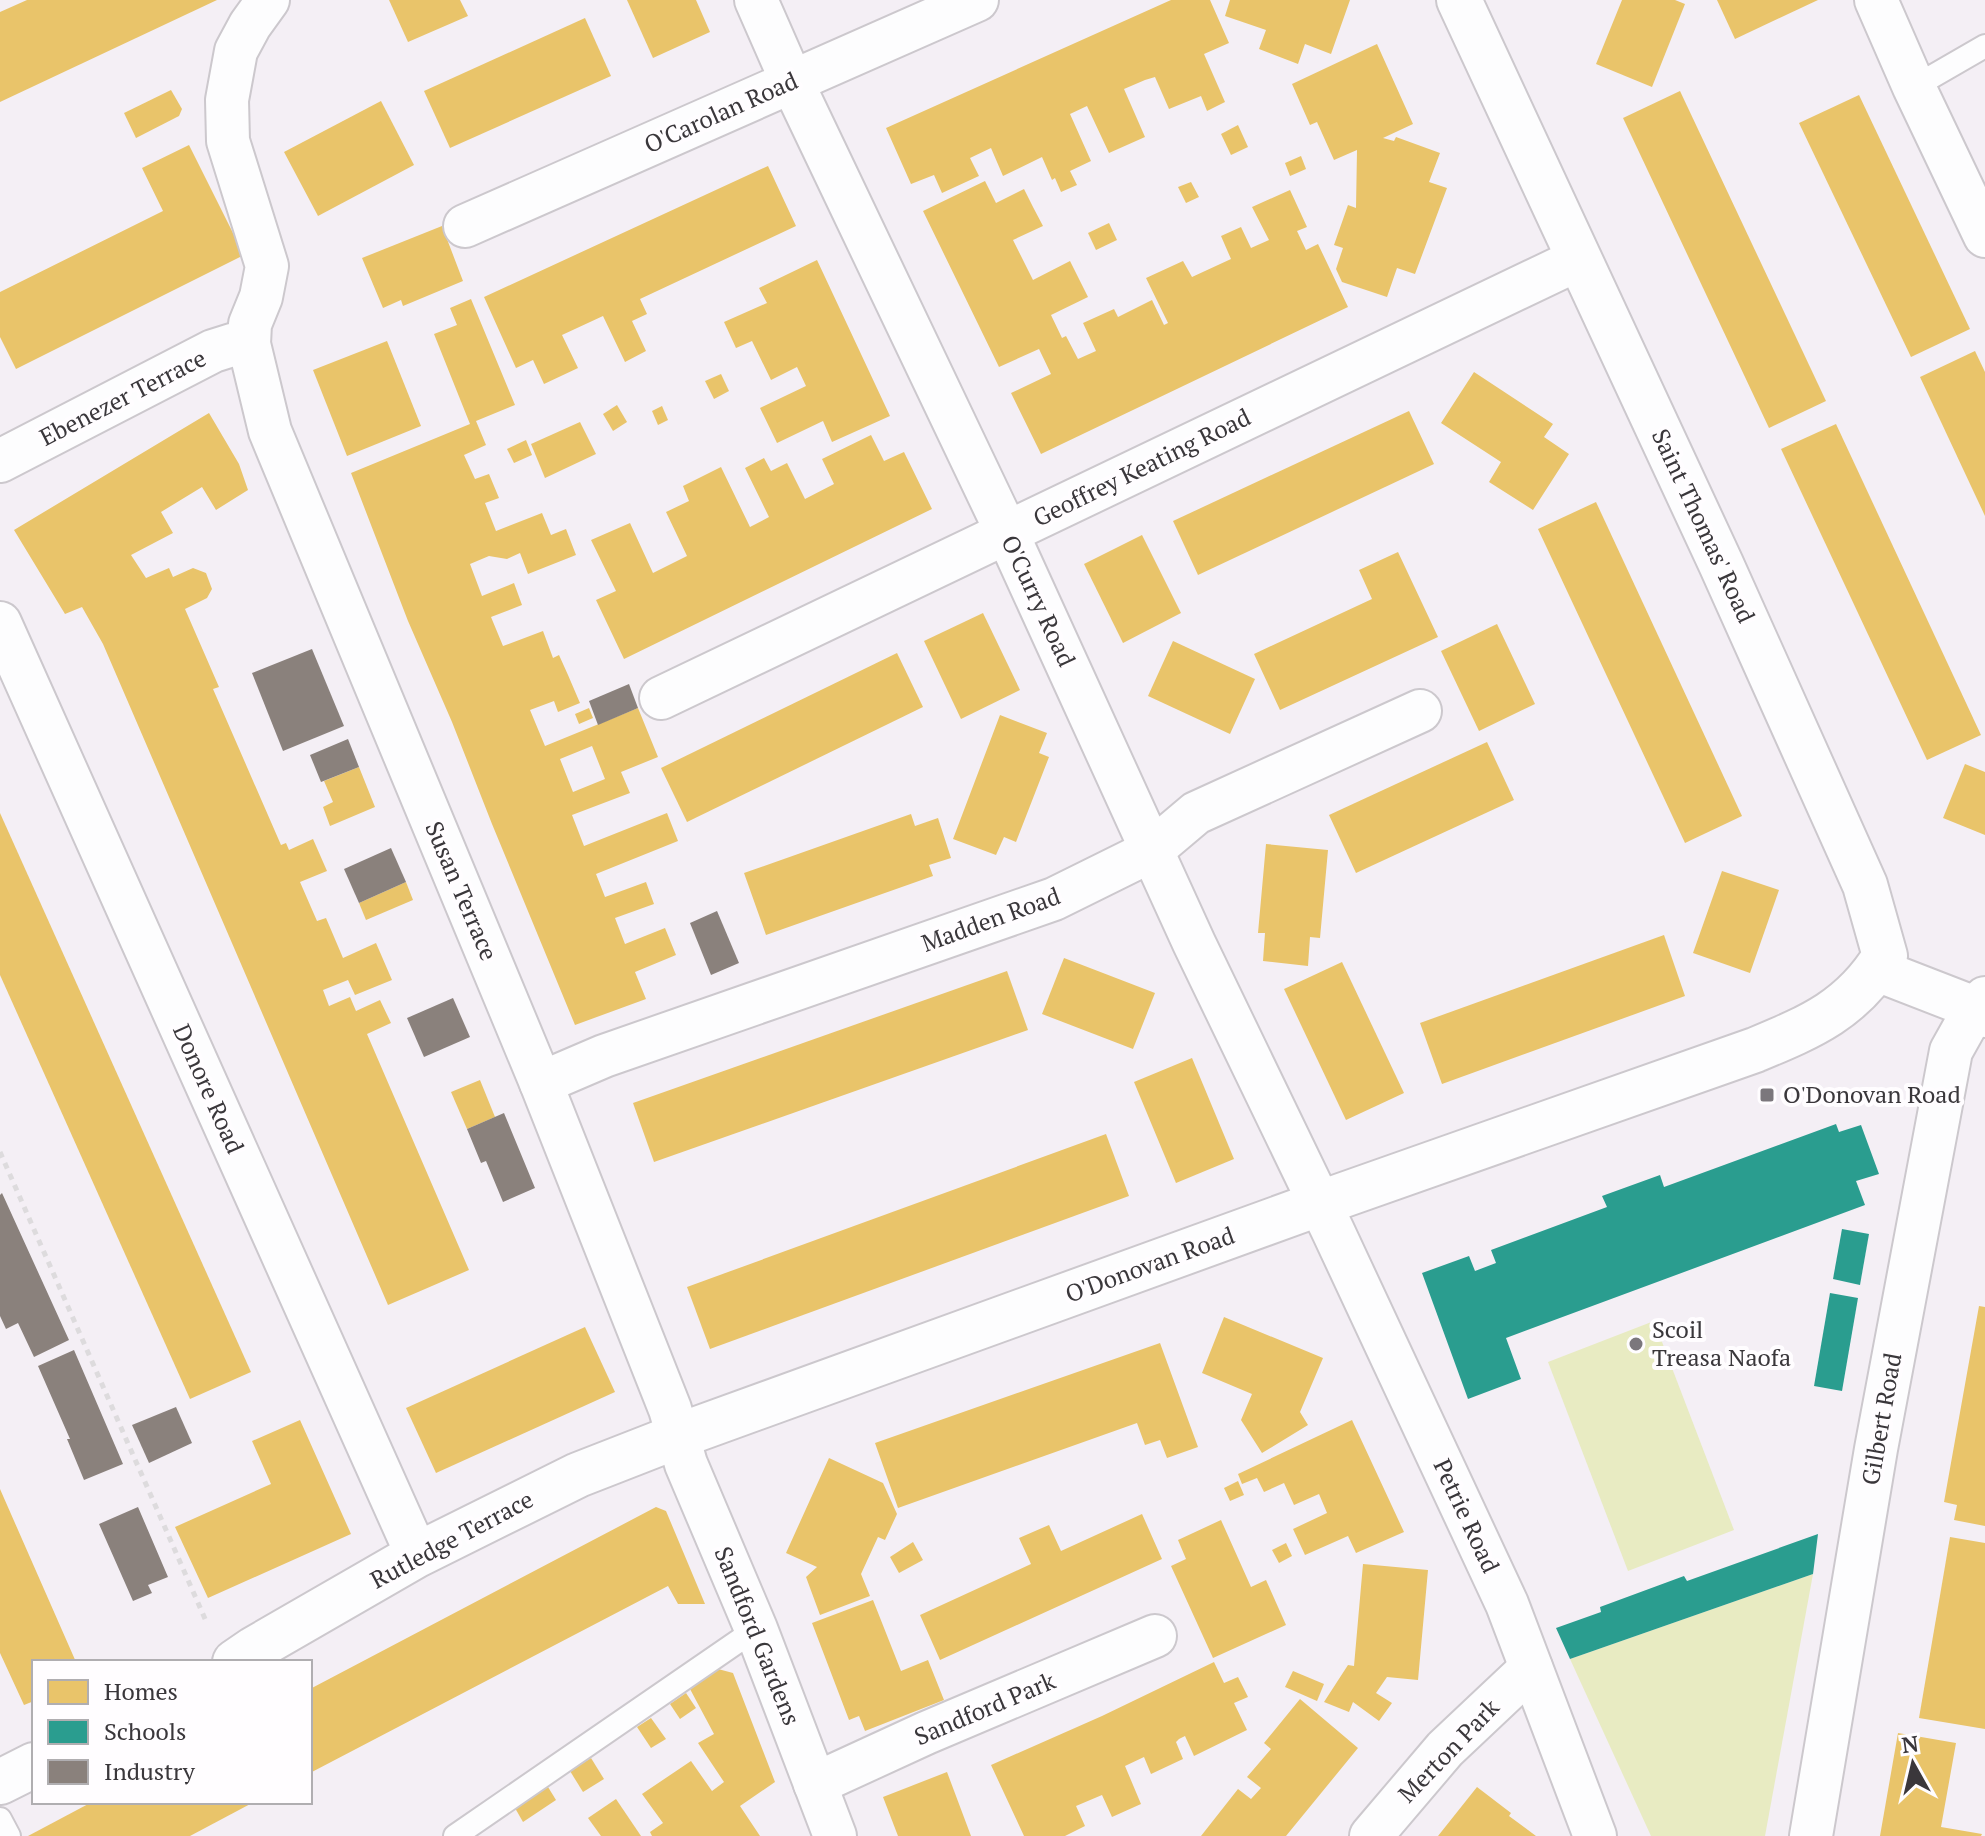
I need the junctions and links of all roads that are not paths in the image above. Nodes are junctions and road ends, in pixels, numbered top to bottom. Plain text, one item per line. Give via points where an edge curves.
1 (268, 0) edge
2 (756, 0) edge
3 (977, 0) edge
4 (1459, 0) edge
5 (1876, 0) edge
6 (1985, 46) edge
7 (792, 82) junction
8 (1914, 87) junction
9 (465, 226) dead end
10 (1985, 236) edge
11 (1579, 259) junction
12 (249, 344) junction
13 (0, 461) edge
14 (1007, 533) junction
15 (0, 623) edge
16 (661, 698) dead end
17 (1420, 711) dead end
18 (1151, 851) junction
19 (1877, 970) junction
20 (1982, 1007) edge
21 (541, 1083) junction
22 (1318, 1204) junction
23 (678, 1436) junction
24 (417, 1555) junction
25 (756, 1629) junction
26 (1155, 1636) dead end
27 (223, 1647) edge
28 (1531, 1668) junction
29 (32, 1766) edge
30 (0, 1782) edge
31 (815, 1784) junction
32 (0, 1819) edge
33 (9, 1836) edge
34 (455, 1836) edge
35 (835, 1836) edge
36 (1371, 1836) edge
37 (1595, 1836) edge
38 (1811, 1836) edge

1 - 12 street via 236,51 227,100 228,141 267,266
2 - 7 street, O'Curry Road
3 - 7 street, O'Carolan Road
4 - 11 street, Saint Thomas' Road
5 - 8 street
6 - 8 lane
7 - 9 street, O'Carolan Road
7 - 14 street, O'Curry Road
8 - 10 street
11 - 14 street, Geoffrey Keating Road
11 - 19 street, Saint Thomas' Road via 1865,885 1885,956
12 - 13 street, Ebenezer Terrace via 213,351
12 - 21 street, Susan Terrace via 270,431
14 - 16 street, Geoffrey Keating Road
14 - 18 street, O'Curry Road
15 - 24 street, Donore Road
17 - 18 street, Madden Road via 1196,813
18 - 21 street, Madden Road via 1054,899 604,1056
18 - 22 street, O'Curry Road
19 - 20 street
19 - 22 street, O'Donovan Road via 1843,1006 1803,1030
20 - 38 street, Gilbert Road via 1951,1051
21 - 23 street, Susan Terrace
22 - 23 street, O'Donovan Road
22 - 28 street, Petrie Road via 1507,1604
23 - 24 street, Rutledge Terrace via 578,1475
23 - 25 street, Sandford Gardens
24 - 27 street, Rutledge Terrace via 254,1649
25 - 31 street, Sandford Gardens
25 - 34 lane
26 - 31 street, Sandford Park
28 - 36 street, Merton Park via 1445,1749
28 - 37 street, Petrie Road
29 - 30 street
31 - 35 street, Sandford Gardens
32 - 33 lane

